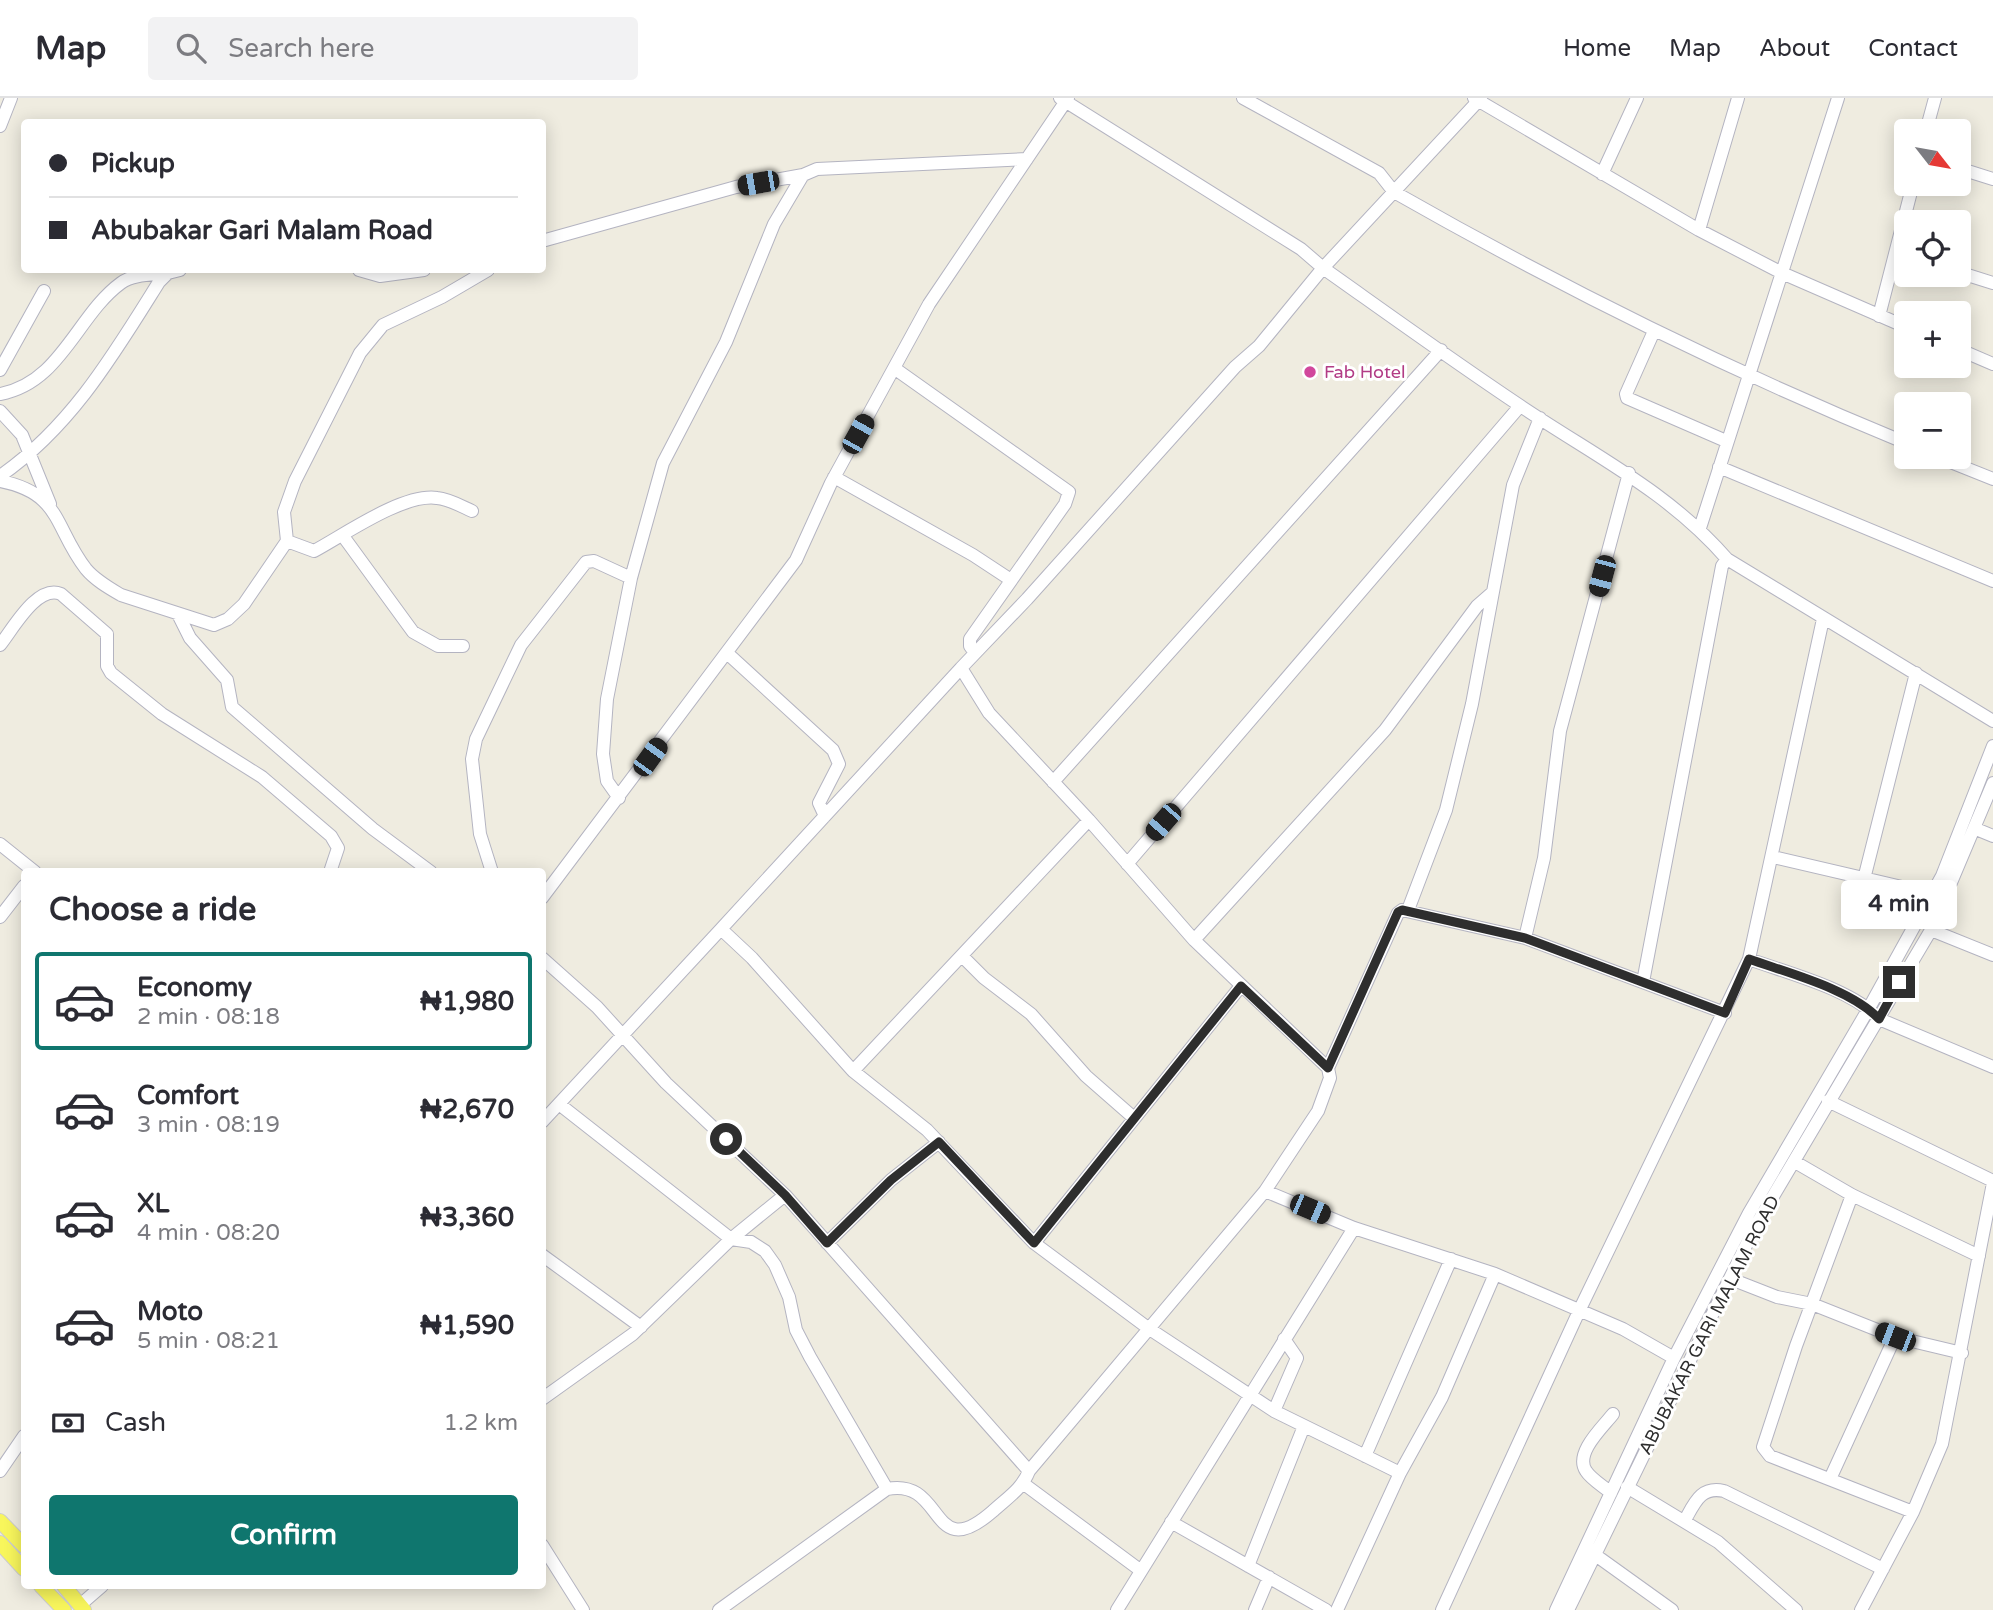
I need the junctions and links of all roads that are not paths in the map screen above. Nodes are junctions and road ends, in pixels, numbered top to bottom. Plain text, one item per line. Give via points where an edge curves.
1 (11, 98) edge
2 (1243, 98) edge
3 (1637, 98) edge
4 (1738, 98) edge
5 (1838, 98) edge
6 (1935, 98) edge
7 (1478, 99) edge
8 (1064, 100) edge
9 (1929, 119) edge
10 (0, 126) edge
11 (1027, 159) junction
12 (1971, 172) edge
13 (1602, 174) junction
14 (803, 175) junction
15 (1993, 179) edge
16 (1394, 192) junction
17 (1699, 229) junction
18 (546, 241) edge
19 (1323, 268) junction
20 (165, 273) edge
21 (173, 273) edge
22 (370, 273) edge
23 (402, 273) edge
24 (483, 273) edge
25 (1782, 273) junction
26 (1894, 274) edge
27 (1971, 276) edge
28 (1993, 283) edge
29 (44, 291) dead end
30 (1879, 316) junction
31 (1894, 322) edge
32 (1654, 331) junction
33 (1441, 350) junction
34 (1971, 355) edge
35 (1993, 364) edge
36 (894, 368) junction
37 (0, 370) edge
38 (1749, 373) junction
39 (0, 394) edge
40 (1520, 406) junction
41 (0, 411) edge
42 (1540, 418) junction
43 (1894, 438) edge
44 (1726, 441) junction
45 (29, 454) junction
46 (1719, 467) junction
47 (1968, 469) edge
48 (1629, 473) junction
49 (0, 476) edge
50 (834, 477) junction
51 (1993, 479) edge
52 (0, 481) edge
53 (50, 504) junction
54 (472, 511) dead end
55 (1700, 527) junction
56 (343, 536) junction
57 (287, 541) junction
58 (1727, 559) junction
59 (631, 578) junction
60 (1011, 580) junction
61 (1993, 581) edge
62 (1493, 591) junction
63 (178, 614) junction
64 (1823, 619) junction
65 (0, 645) edge
66 (463, 646) dead end
67 (727, 653) junction
68 (975, 653) junction
69 (961, 668) junction
70 (1916, 673) junction
71 (1993, 721) edge
72 (1993, 746) edge
73 (1053, 782) junction
74 (1993, 783) edge
75 (620, 798) junction
76 (825, 816) junction
77 (1089, 820) junction
78 (1976, 829) junction
79 (1993, 836) edge
80 (0, 844) edge
81 (1773, 857) junction
82 (1127, 864) junction
83 (30, 868) edge
84 (331, 868) edge
85 (426, 868) edge
86 (491, 868) edge
87 (1864, 879) junction
88 (21, 890) edge
89 (546, 893) edge
90 (1932, 894) junction
91 (1408, 910) junction
92 (0, 917) edge
93 (721, 929) junction
94 (1931, 930) junction
95 (1525, 938) junction
96 (1194, 940) junction
97 (962, 956) junction
98 (1993, 956) edge
99 (1749, 959) junction
100 (546, 962) edge
101 (1643, 982) junction
102 (1241, 986) junction
103 (1869, 1008) junction
104 (1725, 1013) junction
105 (1879, 1019) junction
106 (621, 1035) junction
107 (1993, 1067) edge
108 (1328, 1068) junction
109 (853, 1071) junction
110 (1828, 1101) junction
111 (559, 1104) junction
112 (546, 1118) edge
113 (1134, 1118) junction
114 (939, 1142) junction
115 (1795, 1162) junction
116 (1993, 1182) edge
117 (1265, 1191) junction
118 (785, 1195) junction
119 (1852, 1195) junction
120 (1354, 1228) junction
121 (731, 1239) junction
122 (827, 1243) junction
123 (1034, 1243) junction
124 (1979, 1256) junction
125 (546, 1258) edge
126 (1451, 1259) junction
127 (1495, 1274) junction
128 (1731, 1279) junction
129 (1812, 1304) junction
130 (1580, 1310) junction
131 (641, 1327) junction
132 (1148, 1328) junction
133 (1895, 1337) junction
134 (1284, 1339) junction
135 (1962, 1353) junction
136 (1674, 1358) junction
137 (1251, 1393) junction
138 (546, 1396) edge
139 (1274, 1411) junction
140 (1613, 1414) dead end
141 (1304, 1426) junction
142 (21, 1440) edge
143 (1365, 1456) junction
144 (0, 1471) edge
145 (1029, 1471) junction
146 (1400, 1473) junction
147 (1830, 1479) junction
148 (1024, 1484) junction
149 (1627, 1487) junction
150 (887, 1489) junction
151 (1611, 1493) junction
152 (1913, 1512) junction
153 (1685, 1520) junction
154 (0, 1521) edge
155 (1171, 1522) junction
156 (0, 1543) edge
157 (21, 1543) edge
158 (546, 1551) edge
159 (1594, 1554) junction
160 (21, 1566) edge
161 (1248, 1566) junction
162 (1883, 1569) junction
163 (1140, 1570) junction
164 (1269, 1577) junction
165 (44, 1589) edge
166 (68, 1589) edge
167 (99, 1589) edge
168 (82, 1608) edge
169 (64, 1610) edge
170 (583, 1610) edge
171 (719, 1610) edge
172 (1117, 1610) edge
173 (1255, 1610) edge
174 (1326, 1610) edge
175 (1337, 1610) edge
176 (1442, 1610) edge
177 (1556, 1610) edge
178 (1568, 1610) edge
179 (1672, 1610) edge
180 (1796, 1610) edge
181 (1861, 1610) edge

1 - 10 street
2 - 16 street via 1380,173
3 - 13 street
4 - 17 street
5 - 25 street
6 - 9 street
7 - 13 street
7 - 16 street
8 - 11 street
8 - 19 street via 1301,249
11 - 14 street via 817,169
11 - 36 street via 929,304
12 - 15 street
13 - 17 street
14 - 18 street via 736,187
14 - 59 street via 774,224 726,342 663,463
16 - 19 street
16 - 32 street via 1524,266
17 - 25 street
19 - 33 street
19 - 68 street via 1259,346
20 - 39 street via 121,283 42,373
21 - 45 street via 53,433
22 - 23 street
24 - 57 street via 383,325 360,353 295,481 284,512
25 - 30 street
25 - 38 street
26 - 30 street
27 - 28 street
29 - 37 street
30 - 31 street
32 - 38 street
32 - 44 street via 1627,398
33 - 40 street
33 - 73 street
34 - 35 street
36 - 50 street
36 - 60 street via 1069,492
38 - 43 street
38 - 44 street
40 - 42 street
40 - 82 street
41 - 45 street via 22,435
42 - 48 street
42 - 62 street via 1513,485
44 - 46 street
45 - 49 street
45 - 53 street
46 - 55 street
46 - 61 street
47 - 51 street
48 - 55 street
48 - 95 street via 1560,731 1544,858
50 - 60 street
50 - 67 street via 796,560
52 - 53 street
53 - 63 street via 92,575 121,595
54 - 56 street via 436,497 419,499
55 - 58 street
56 - 57 street via 314,551
56 - 66 street via 412,632 438,646
57 - 63 street via 244,604 228,619 214,625
58 - 64 street
58 - 101 street
59 - 75 street via 607,699 603,754 607,781
59 - 86 street via 594,561 586,562 521,645 476,739 472,759 480,834
60 - 68 street via 970,639
62 - 91 street via 1446,810
62 - 96 street via 1385,730
63 - 85 street via 190,638 227,680 232,708
64 - 70 street
64 - 81 street
65 - 84 street via 43,594 61,594 107,634 111,673 162,714 262,777 331,836 338,848
67 - 75 street
67 - 76 street via 833,750 839,764 819,803
68 - 69 street
69 - 73 street via 989,713
69 - 76 street
70 - 71 street
70 - 87 street
72 - 90 street
73 - 77 street
74 - 78 street, ABUBAKAR GARI MALAM ROAD
75 - 89 street
76 - 93 street
77 - 82 street
77 - 97 street
78 - 79 street
78 - 94 street, ABUBAKAR GARI MALAM ROAD
80 - 83 street
81 - 87 street
81 - 99 street
82 - 96 street
87 - 90 street
88 - 92 street
90 - 103 street
91 - 95 street
91 - 108 street via 1398,912
93 - 106 street
93 - 109 street
94 - 98 street
94 - 105 street, ABUBAKAR GARI MALAM ROAD
95 - 101 street
96 - 102 street
97 - 109 street
97 - 113 street via 1031,1014 1086,1076
99 - 103 street
99 - 104 street
100 - 106 street
101 - 104 street
102 - 108 street
102 - 113 street
103 - 105 street
103 - 136 street via 1770,1174
104 - 130 street
105 - 107 street
105 - 110 street, ABUBAKAR GARI MALAM ROAD
106 - 111 street
106 - 118 street
108 - 117 street via 1330,1078 1318,1111
109 - 114 street
110 - 115 street, ABUBAKAR GARI MALAM ROAD
110 - 116 street
111 - 112 street
111 - 121 street
113 - 123 street
114 - 122 street via 891,1180
114 - 123 street
115 - 119 street
115 - 128 street, ABUBAKAR GARI MALAM ROAD via 1756,1226
116 - 124 street
117 - 120 street
117 - 132 street
118 - 121 street
118 - 122 street
119 - 124 street
119 - 129 street
120 - 126 street
120 - 134 street
121 - 131 street
121 - 150 street via 751,1242 775,1265 805,1348
122 - 145 street
123 - 132 street
124 - 135 street
125 - 131 street
126 - 127 street
126 - 143 street
127 - 130 street
127 - 146 street via 1443,1396
128 - 129 street via 1777,1297
128 - 149 street, ABUBAKAR GARI MALAM ROAD
129 - 133 street
129 - 147 street via 1763,1447 1770,1456
130 - 136 street
130 - 176 street
131 - 138 street
132 - 137 street
132 - 145 street
133 - 135 street
133 - 147 street
134 - 137 street
134 - 139 street via 1297,1358
135 - 152 street via 1942,1444
136 - 151 street
137 - 139 street
137 - 155 street
139 - 141 street
140 - 151 street via 1584,1453 1583,1463
141 - 143 street
141 - 161 street
142 - 144 street
143 - 146 street
145 - 148 street
146 - 175 street
147 - 152 street
148 - 150 street via 963,1532 948,1527 918,1492 902,1486
148 - 163 street
149 - 153 street
149 - 159 street, ABUBAKAR GARI MALAM ROAD
150 - 171 street
151 - 177 street
152 - 162 street
153 - 162 street via 1706,1490 1724,1491
153 - 180 street via 1718,1542
154 - 157 main road
155 - 161 street
155 - 163 street
156 - 160 main road
158 - 170 street
159 - 178 street, ABUBAKAR GARI MALAM ROAD
159 - 179 street
161 - 164 street
162 - 181 street
163 - 172 street
164 - 173 street
164 - 174 street
165 - 169 main road
166 - 168 main road
167 - 168 street

